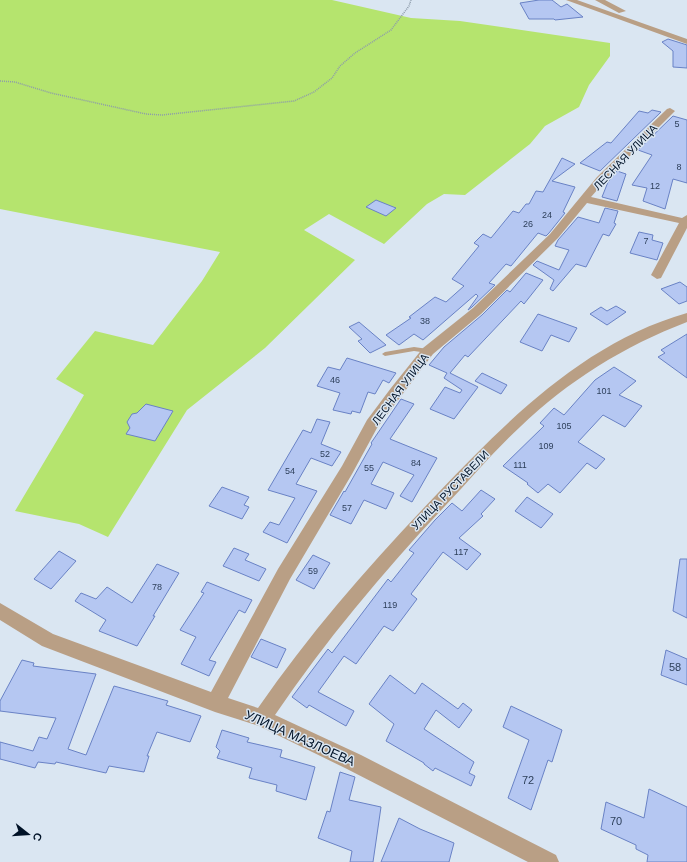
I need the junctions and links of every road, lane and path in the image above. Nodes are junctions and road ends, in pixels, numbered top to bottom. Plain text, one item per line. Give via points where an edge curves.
1 (410, 0) edge
2 (570, 0) edge
3 (599, 0) edge
4 (687, 36) edge
5 (687, 42) edge
6 (0, 81) edge
7 (670, 111) dead end
8 (585, 199) junction
9 (686, 220) edge
10 (657, 275) dead end
11 (687, 317) edge
12 (428, 351) junction
13 (385, 354) dead end
14 (0, 611) edge
15 (215, 702) junction
16 (262, 718) junction
17 (549, 862) edge

1 - 6 path via 409,6 391,30 355,53 340,66 332,78 314,92 294,101 154,114 15,82
2 - 5 street
3 - 4 street via 635,17
7 - 8 street, ЛЕСНАЯ УЛИЦА via 601,179
8 - 9 street
8 - 12 street, ЛЕСНАЯ УЛИЦА via 554,236 516,274
9 - 10 street
11 - 16 street, УЛИЦА РУСТАВЕЛИ via 646,333 602,357 560,387 495,443 354,594 298,665
12 - 13 lane via 414,349
12 - 15 street, ЛЕСНАЯ УЛИЦА via 372,424 284,574
14 - 15 street, УЛИЦА МАЗЛОЕВА via 48,640
15 - 16 street, УЛИЦА МАЗЛОЕВА
16 - 17 street, УЛИЦА МАЗЛОЕВА

